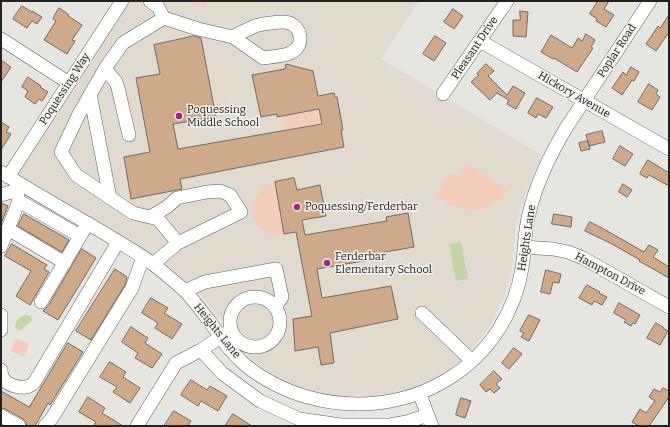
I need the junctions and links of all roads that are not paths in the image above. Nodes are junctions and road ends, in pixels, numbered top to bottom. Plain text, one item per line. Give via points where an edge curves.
1 (122, 1) edge
2 (150, 1) edge
3 (507, 1) edge
4 (650, 1) edge
5 (164, 18) junction
6 (233, 37) dead end
7 (1, 39) edge
8 (480, 40) junction
9 (105, 69) junction
10 (69, 83) junction
11 (90, 94) junction
12 (443, 94) dead end
13 (585, 101) junction
14 (129, 135) dead end
15 (669, 149) edge
16 (13, 184) edge
17 (1, 194) edge
18 (110, 198) junction
19 (150, 217) junction
20 (88, 223) junction
21 (8, 229) junction
22 (80, 236) junction
23 (118, 242) junction
24 (178, 243) junction
25 (1, 246) edge
26 (524, 247) junction
27 (148, 260) junction
28 (65, 262) junction
29 (185, 291) junction
30 (41, 302) dead end
31 (276, 306) junction
32 (669, 307) edge
33 (422, 313) dead end
34 (1, 315) edge
35 (1, 330) edge
36 (226, 333) junction
37 (201, 350) junction
38 (472, 362) junction
39 (1, 370) edge
40 (420, 395) junction
41 (1, 416) edge
42 (430, 421) edge
43 (408, 424) edge
44 (18, 426) edge
45 (45, 426) edge
46 (137, 426) edge

1 - 10 street, Poquessing Way
2 - 5 street via 158,7
3 - 8 street, Pleasant Drive
4 - 13 street, Poplar Road
5 - 6 street
5 - 9 street via 123,43
7 - 10 street
8 - 12 street, Pleasant Drive
8 - 13 street, Hickory Avenue
9 - 11 street
9 - 14 street via 116,82
10 - 16 street, Poquessing Way
11 - 18 street
11 - 18 street via 61,152 76,175
13 - 15 street, Hickory Avenue
13 - 26 street, Heights Lane via 555,147 536,188 528,215
16 - 17 street
16 - 20 street, Heights Lane
16 - 21 street, Poquessing Way
16 - 22 street
18 - 19 street via 133,213
19 - 24 street via 158,219
19 - 24 street via 177,198 220,191 230,195 241,212
20 - 22 street
20 - 23 street, Heights Lane
21 - 25 street, Poquessing Way
21 - 28 street
22 - 28 street
23 - 27 street, Heights Lane
23 - 39 street via 34,383 25,387 16,386 4,380
24 - 27 street
26 - 32 street, Hampton Drive via 553,249 583,258
26 - 38 street, Heights Lane via 520,278 513,300 497,331
27 - 29 street, Heights Lane
27 - 45 street
28 - 30 street
29 - 31 street via 205,282 276,269 282,297
29 - 36 street, Heights Lane via 211,322
31 - 36 street via 262,297 246,298 233,309
31 - 36 street via 280,313 280,330 276,337 263,346 246,345 233,334
33 - 38 street
34 - 35 street
36 - 37 street
36 - 40 street, Heights Lane via 228,347 244,364 273,385 306,400 330,406 367,407 391,404
37 - 43 street via 222,373 260,401 299,419 341,425
37 - 46 street via 176,363
38 - 40 street, Heights Lane via 446,382
40 - 42 street
41 - 44 street
42 - 43 street

